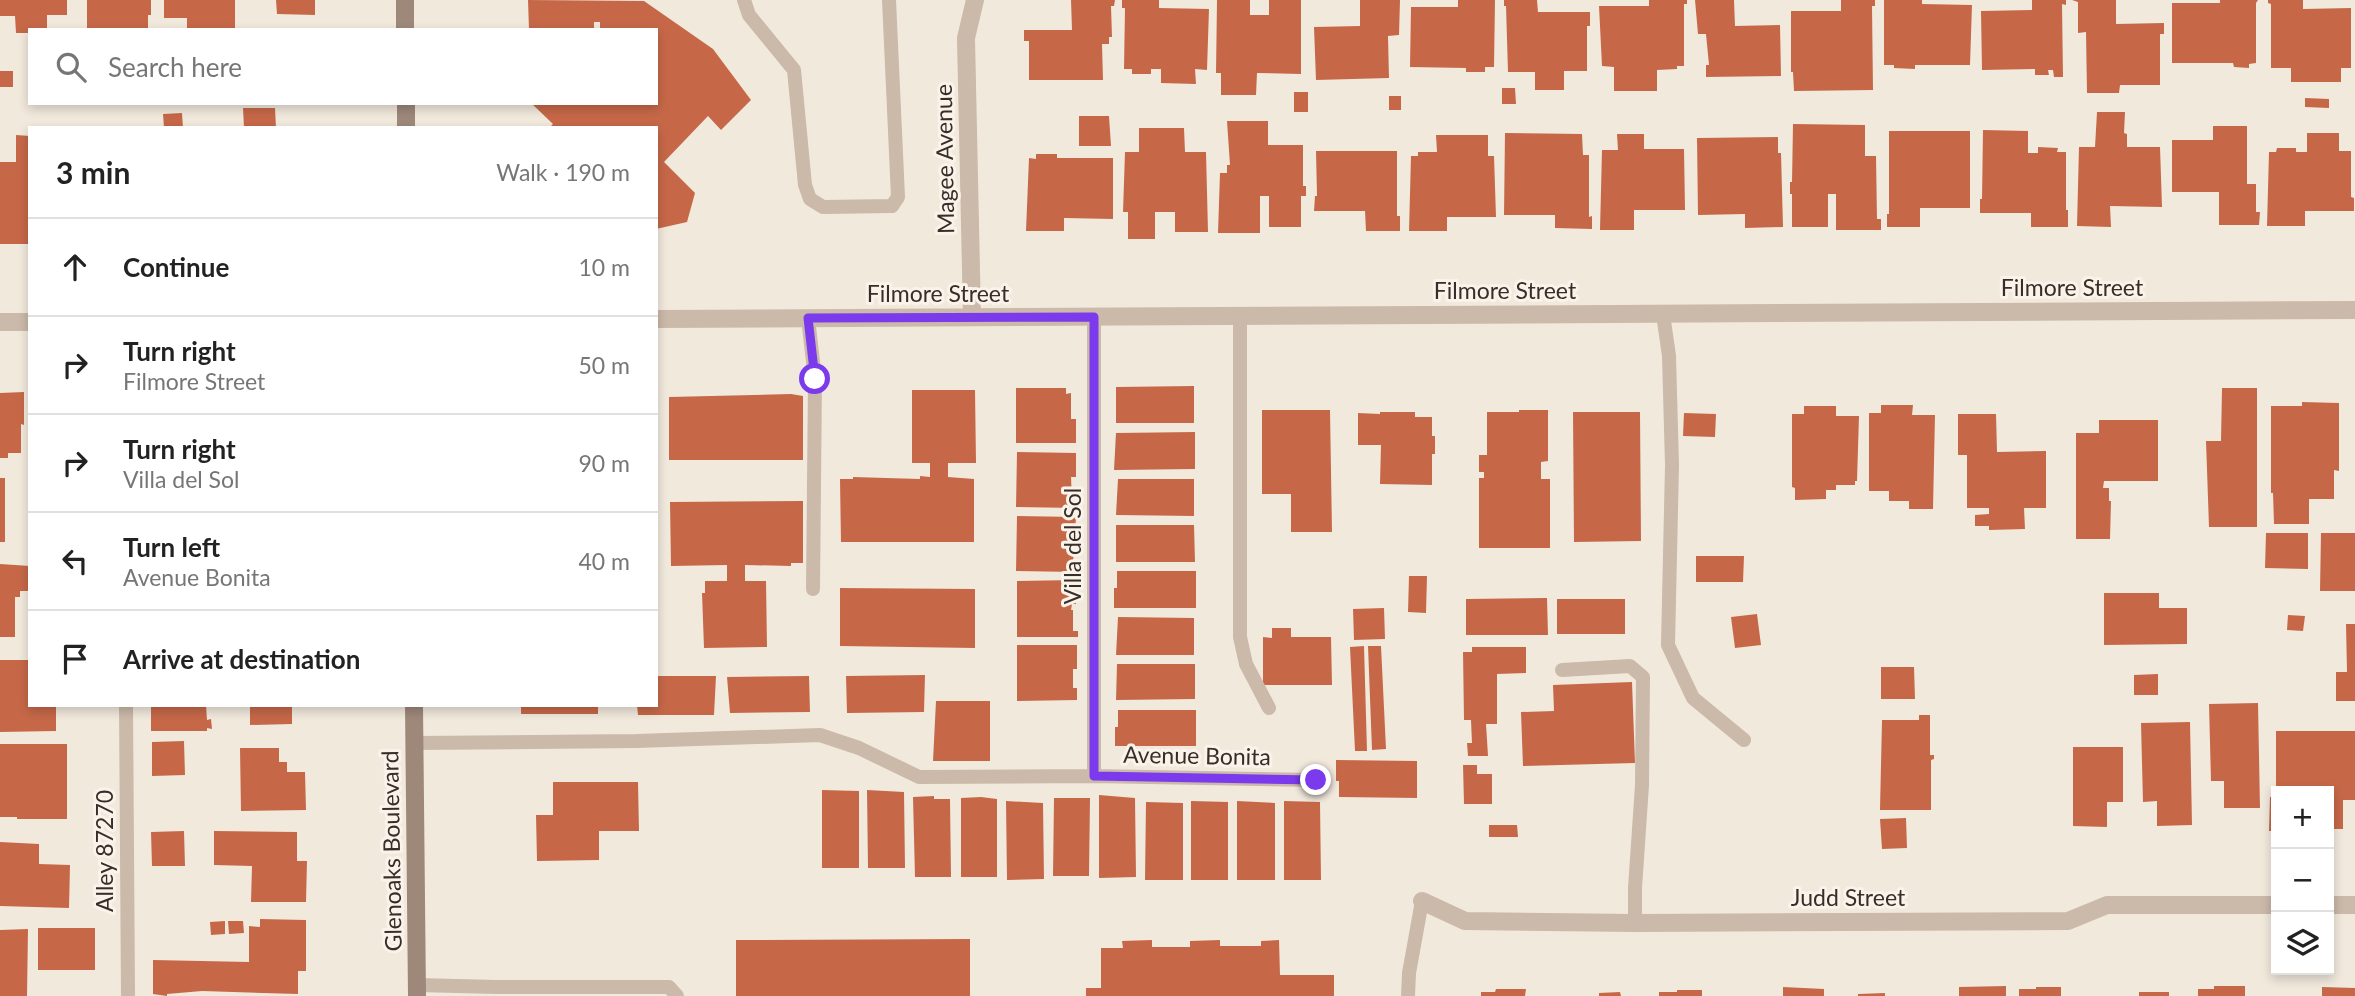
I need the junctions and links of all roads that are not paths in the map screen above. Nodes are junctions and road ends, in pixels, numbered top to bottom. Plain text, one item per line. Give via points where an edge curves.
1 (405, 0) edge
2 (744, 0) edge
3 (889, 0) edge
4 (975, 0) edge
5 (405, 28) edge
6 (406, 105) edge
7 (406, 126) edge
8 (2355, 310) edge
9 (1663, 314) junction
10 (1240, 316) junction
11 (972, 317) junction
12 (1094, 317) junction
13 (808, 318) junction
14 (658, 319) edge
15 (0, 322) edge
16 (28, 322) edge
17 (813, 589) dead end
18 (1562, 670) dead end
19 (126, 707) edge
20 (414, 707) edge
21 (1269, 708) dead end
22 (1744, 740) dead end
23 (415, 743) junction
24 (1094, 776) junction
25 (1316, 780) dead end
26 (1422, 901) joint
27 (2271, 905) edge
28 (2334, 905) edge
29 (2355, 905) edge
30 (1635, 923) junction
31 (417, 990) edge
32 (673, 991) edge
33 (541, 992) edge
34 (128, 996) edge
35 (1408, 996) edge

1 - 5 main road
2 - 3 lane via 749,15 794,70 805,185 810,199 823,207 892,206 898,197
4 - 11 street, Magee Avenue via 966,38
6 - 7 main road
8 - 9 street, Filmore Street
9 - 10 street, Filmore Street
9 - 22 lane via 1669,356 1671,451 1668,645 1693,698
10 - 12 street, Filmore Street
10 - 21 lane via 1240,637 1245,664
11 - 12 street, Filmore Street
11 - 13 street, Filmore Street
12 - 24 lane, Villa del Sol
13 - 14 street, Filmore Street
13 - 17 lane via 815,379
15 - 16 street
18 - 30 lane via 1630,666 1643,677
19 - 34 lane, Alley 87270
20 - 23 main road, Glenoaks Boulevard
23 - 24 lane, Avenue Bonita via 820,736 919,776
23 - 31 main road, Glenoaks Boulevard
24 - 25 lane, Avenue Bonita
26 - 30 street, Judd Street via 1465,921
26 - 35 lane
27 - 30 street, Judd Street via 2107,905 2068,921
28 - 29 street
31 - 33 lane
32 - 33 lane

